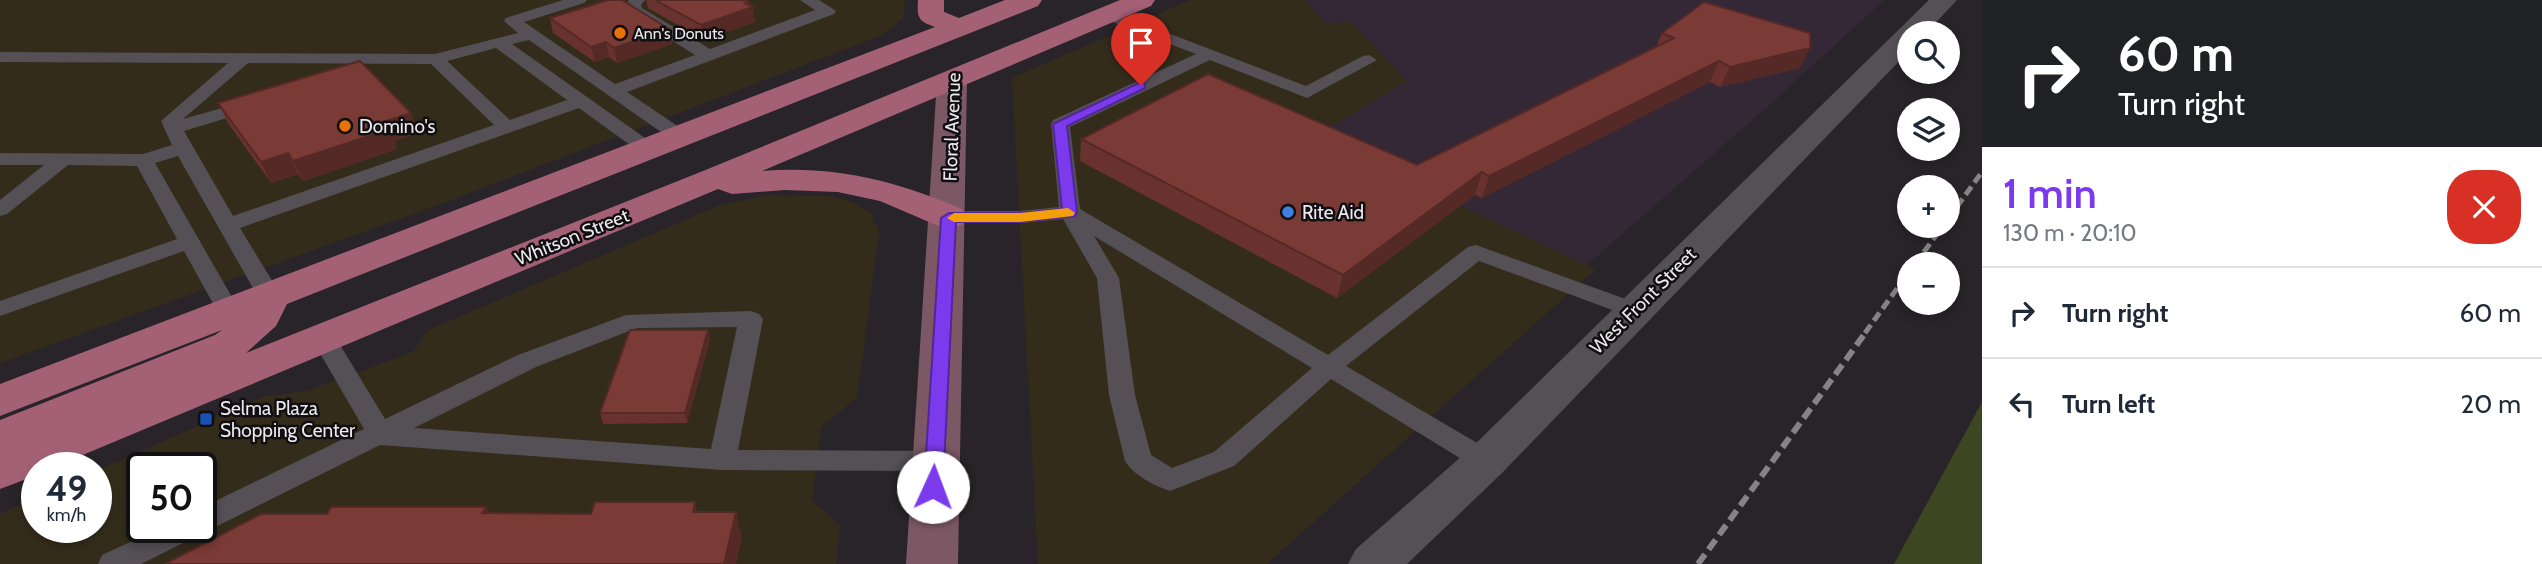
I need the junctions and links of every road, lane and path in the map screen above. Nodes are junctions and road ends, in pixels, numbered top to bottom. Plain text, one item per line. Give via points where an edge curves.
1 (579, 0) edge
2 (637, 0) edge
3 (808, 0) edge
4 (931, 0) edge
5 (1029, 0) edge
6 (1142, 0) edge
7 (1944, 0) edge
8 (967, 13) edge
9 (1108, 15) junction
10 (1923, 21) edge
11 (529, 35) junction
12 (499, 43) junction
13 (1897, 47) edge
14 (1210, 54) junction
15 (708, 55) junction
16 (0, 57) edge
17 (244, 58) junction
18 (407, 59) junction
19 (435, 59) junction
20 (1368, 60) dead end
21 (342, 78) edge
22 (952, 81) junction
23 (613, 91) junction
24 (264, 101) edge
25 (581, 102) junction
26 (507, 127) junction
27 (178, 138) junction
28 (664, 143) junction
29 (0, 159) edge
30 (63, 160) junction
31 (144, 160) junction
32 (688, 191) junction
33 (0, 211) edge
34 (1070, 212) junction
35 (949, 218) junction
36 (228, 225) junction
37 (189, 242) junction
38 (270, 297) junction
39 (0, 309) edge
40 (1633, 310) junction
41 (229, 313) junction
42 (322, 336) junction
43 (1329, 368) junction
44 (0, 401) edge
45 (380, 435) junction
46 (0, 438) edge
47 (722, 460) junction
48 (934, 461) junction
49 (1486, 461) junction
50 (0, 471) edge
51 (217, 514) edge
52 (157, 543) edge
53 (113, 564) edge
54 (932, 564) edge
55 (1374, 564) edge

1 - 11 lane via 512,20
2 - 15 lane via 633,5 636,11
3 - 15 lane via 828,11
4 - 8 main road via 930,16
5 - 8 main road
6 - 9 main road, Whitson Street
7 - 10 street, West Front Street
8 - 22 main road, Floral Avenue
8 - 28 main road via 895,54
9 - 14 lane
9 - 22 main road, Whitson Street
11 - 12 lane
11 - 23 lane
12 - 19 lane
12 - 25 lane
13 - 40 street, West Front Street
14 - 20 lane via 1307,93
14 - 34 lane via 1060,124
15 - 23 lane
16 - 17 lane
17 - 18 lane
17 - 27 lane via 170,121
18 - 19 lane
18 - 21 lane
19 - 26 lane
22 - 32 main road, Whitson Street
22 - 35 main road, Floral Avenue
23 - 28 lane
24 - 27 lane
25 - 26 lane
25 - 28 lane
26 - 36 lane
27 - 31 lane
27 - 36 lane
28 - 38 main road
28 - 42 main road via 640,164 546,211 393,272
29 - 30 lane
30 - 31 lane
30 - 33 lane
31 - 37 lane
32 - 35 main road via 744,183 834,182 893,194
32 - 42 main road, Whitson Street
34 - 35 lane
34 - 43 lane
34 - 43 lane via 1108,278 1122,394 1139,461 1170,480 1224,459
35 - 48 main road, Floral Avenue
36 - 38 lane
37 - 39 lane
37 - 41 lane
38 - 41 main road
38 - 46 main road via 262,317 230,345
40 - 43 lane via 1476,252
40 - 49 street, West Front Street
41 - 44 main road
42 - 45 lane
42 - 50 main road, Whitson Street
43 - 49 lane
45 - 47 lane
45 - 47 lane via 527,360 634,320 751,319
45 - 51 lane
47 - 48 lane
48 - 54 main road, Floral Avenue
49 - 55 street, West Front Street
52 - 53 lane

